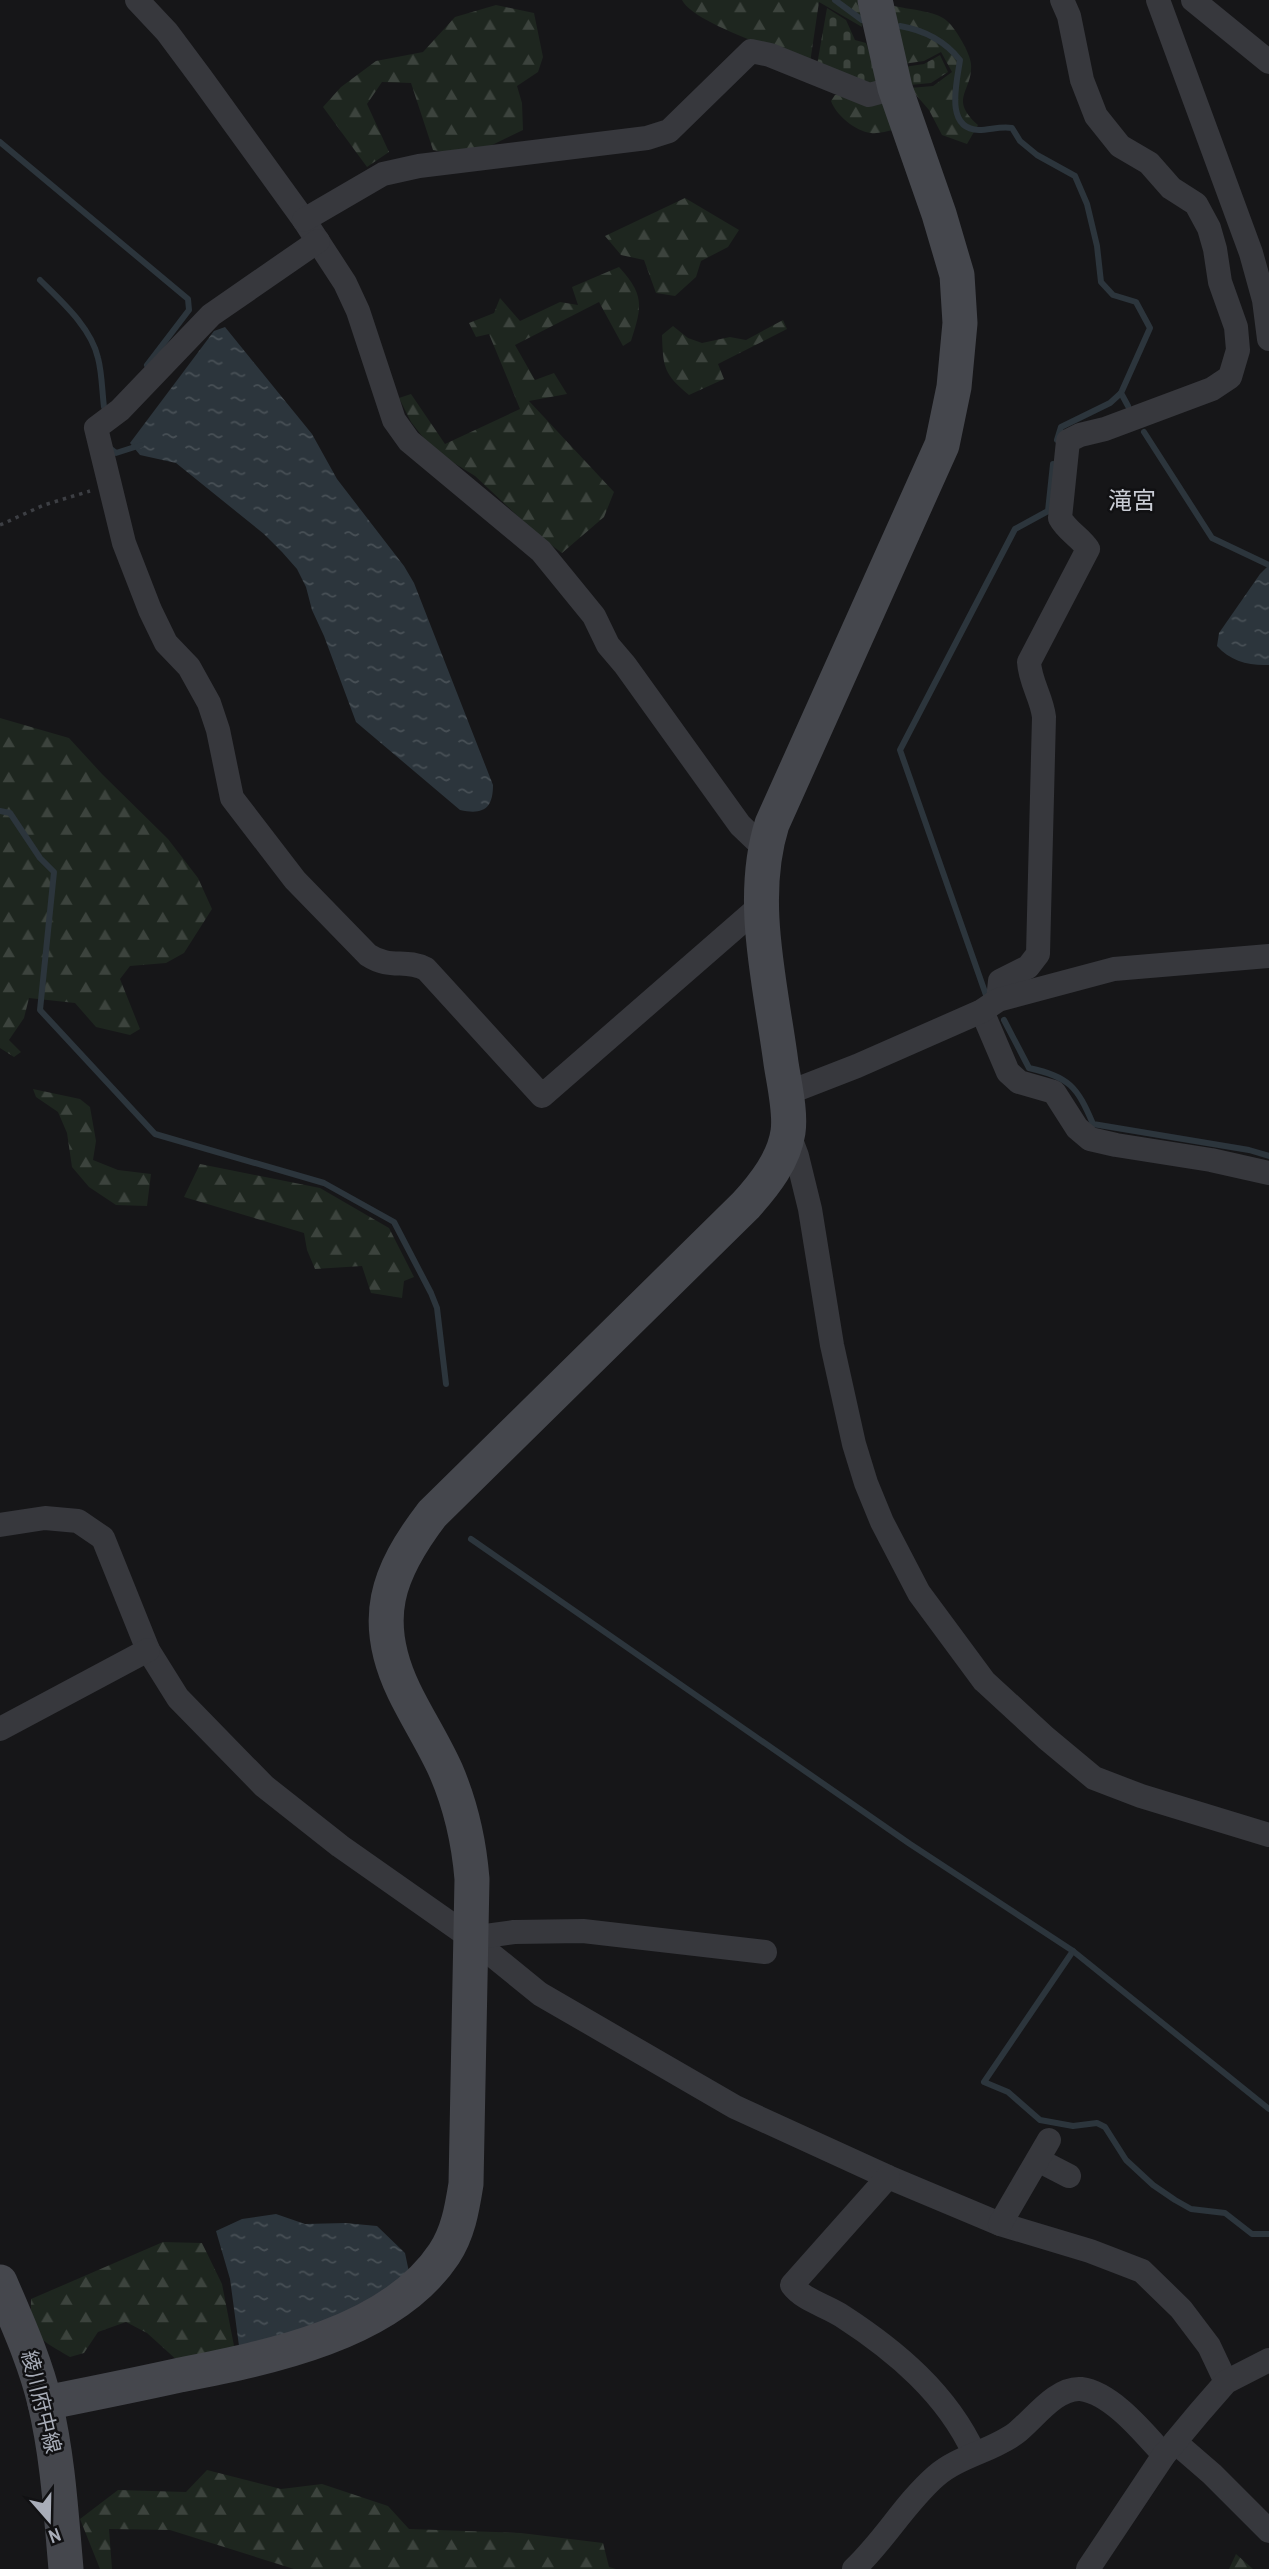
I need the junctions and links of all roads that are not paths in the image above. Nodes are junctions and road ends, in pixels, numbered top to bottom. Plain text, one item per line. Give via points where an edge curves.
1 (137, 0) edge
2 (875, 0) edge
3 (1062, 0) edge
4 (1158, 0) edge
5 (1193, 0) edge
6 (1269, 62) edge
7 (895, 88) junction
8 (304, 220) junction
9 (318, 241) junction
10 (1269, 339) edge
11 (764, 848) junction
12 (760, 906) junction
13 (1269, 956) edge
14 (990, 1005) junction
15 (785, 1094) junction
16 (788, 1132) junction
17 (1269, 1173) edge
18 (0, 1525) edge
19 (148, 1650) junction
20 (0, 1729) edge
21 (1269, 1835) edge
22 (471, 1938) junction
23 (765, 1952) dead end
24 (1069, 2175) dead end
25 (888, 2177) junction
26 (1000, 2224) junction
27 (0, 2282) edge
28 (1269, 2360) edge
29 (1226, 2382) junction
30 (45, 2403) junction
31 (1169, 2449) junction
32 (974, 2454) junction
33 (1269, 2531) edge
34 (65, 2569) edge
35 (854, 2569) edge
36 (1088, 2569) edge

1 - 8 street via 174,42
2 - 7 street
3 - 14 street via 1096,116 1120,146 1149,163 1171,188 1196,204 1209,228 1238,350 1230,377 1212,389 1068,441 1060,518 1088,550 1029,662 1044,717 1038,954 1028,967 1000,981
4 - 10 street via 1251,253
5 - 6 street
7 - 8 street via 869,95 751,51 669,131 647,138 395,171
7 - 11 street via 957,275 960,323 954,387 942,445
8 - 9 street
9 - 11 street via 358,311 394,420 409,441 560,572 740,825
9 - 12 street via 211,315 120,410 96,428 124,543 166,643 189,667 209,703 232,798 295,880 368,955 382,964 417,964 426,969 542,1096
11 - 12 street
12 - 15 street
13 - 14 street via 1114,969
14 - 15 street
14 - 17 street via 1008,1072 1020,1082 1054,1091 1077,1128 1090,1139
15 - 16 street
16 - 21 street via 810,1209 853,1444 882,1522 919,1593 984,1681 1094,1778
16 - 22 street via 765,1184 432,1514 396,1568 388,1595 388,1643 403,1689 445,1769 462,1819 472,1879
18 - 19 street via 45,1518 78,1521 103,1538
19 - 20 street
19 - 22 street via 178,1699 264,1786
22 - 23 street via 583,1931
22 - 25 street via 540,1994 735,2107
22 - 30 street via 466,2184 455,2233 425,2276 377,2312 301,2348
24 - 26 street via 1044,2150
25 - 26 street
25 - 32 street via 792,2285 798,2294 829,2307 881,2342 914,2370 962,2428
26 - 29 street via 1142,2271 1181,2309 1209,2346
27 - 30 street, 綾川府中線
28 - 29 street
29 - 31 street
30 - 34 street, 綾川府中線 via 58,2477
31 - 32 street via 1104,2397 1081,2389 1063,2392 1014,2434
31 - 33 street via 1212,2474
31 - 36 street
32 - 35 street via 936,2476

